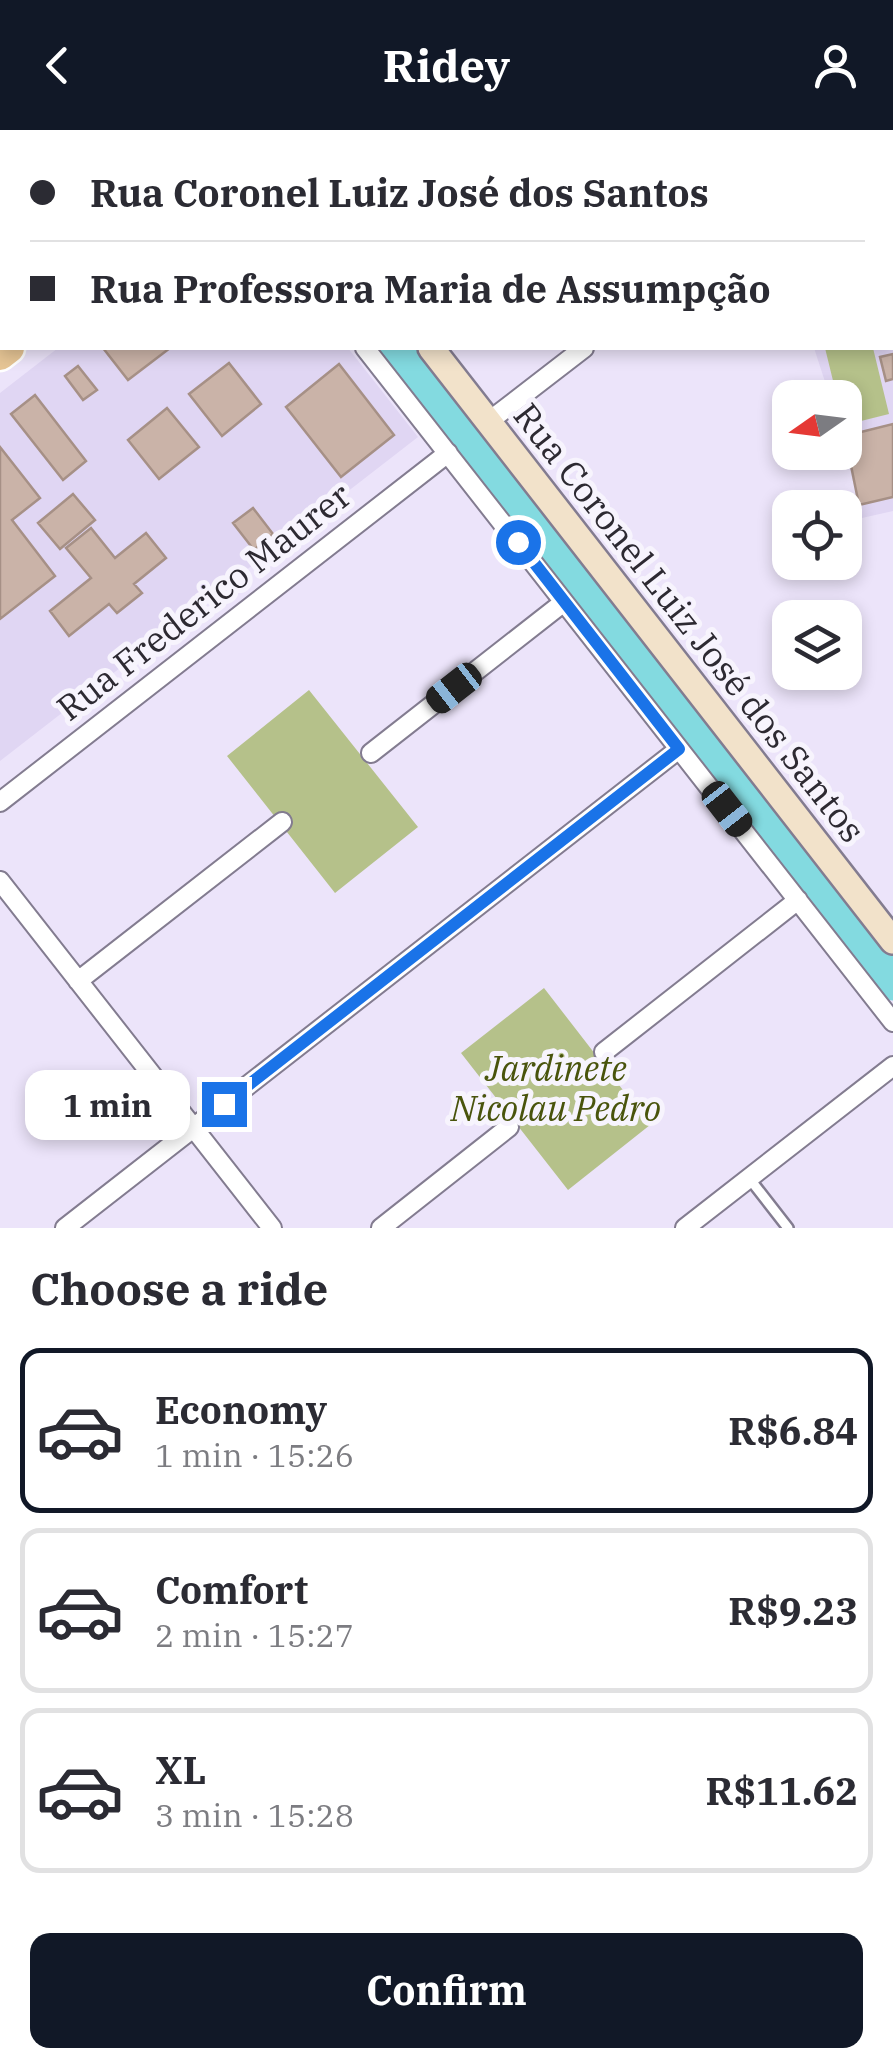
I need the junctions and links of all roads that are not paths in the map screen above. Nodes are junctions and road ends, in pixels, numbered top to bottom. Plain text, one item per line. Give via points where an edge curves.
1 (367, 350) edge
2 (432, 350) edge
3 (581, 350) edge
4 (488, 422) junction
5 (448, 453) junction
6 (564, 602) junction
7 (679, 749) junction
8 (371, 752) dead end
9 (0, 802) edge
10 (282, 822) dead end
11 (0, 881) edge
12 (798, 900) junction
13 (893, 941) edge
14 (78, 981) junction
15 (893, 1022) edge
16 (604, 1052) dead end
17 (893, 1066) edge
18 (510, 1127) dead end
19 (194, 1128) junction
20 (750, 1178) junction
21 (692, 1226) edge
22 (65, 1228) edge
23 (272, 1228) edge
24 (381, 1228) edge
25 (788, 1228) edge

1 - 5 street
2 - 4 main road, Rua Coronel Luiz José dos Santos
3 - 4 street
4 - 13 main road, Rua Coronel Luiz José dos Santos
5 - 6 street
5 - 9 street, Rua Frederico Maurer
6 - 7 street
6 - 8 street
7 - 12 street
7 - 19 street
10 - 14 street
11 - 14 street
12 - 15 street
12 - 16 street
14 - 19 street
17 - 20 street
18 - 24 street
19 - 22 street
19 - 23 street
20 - 21 street
20 - 25 lane

